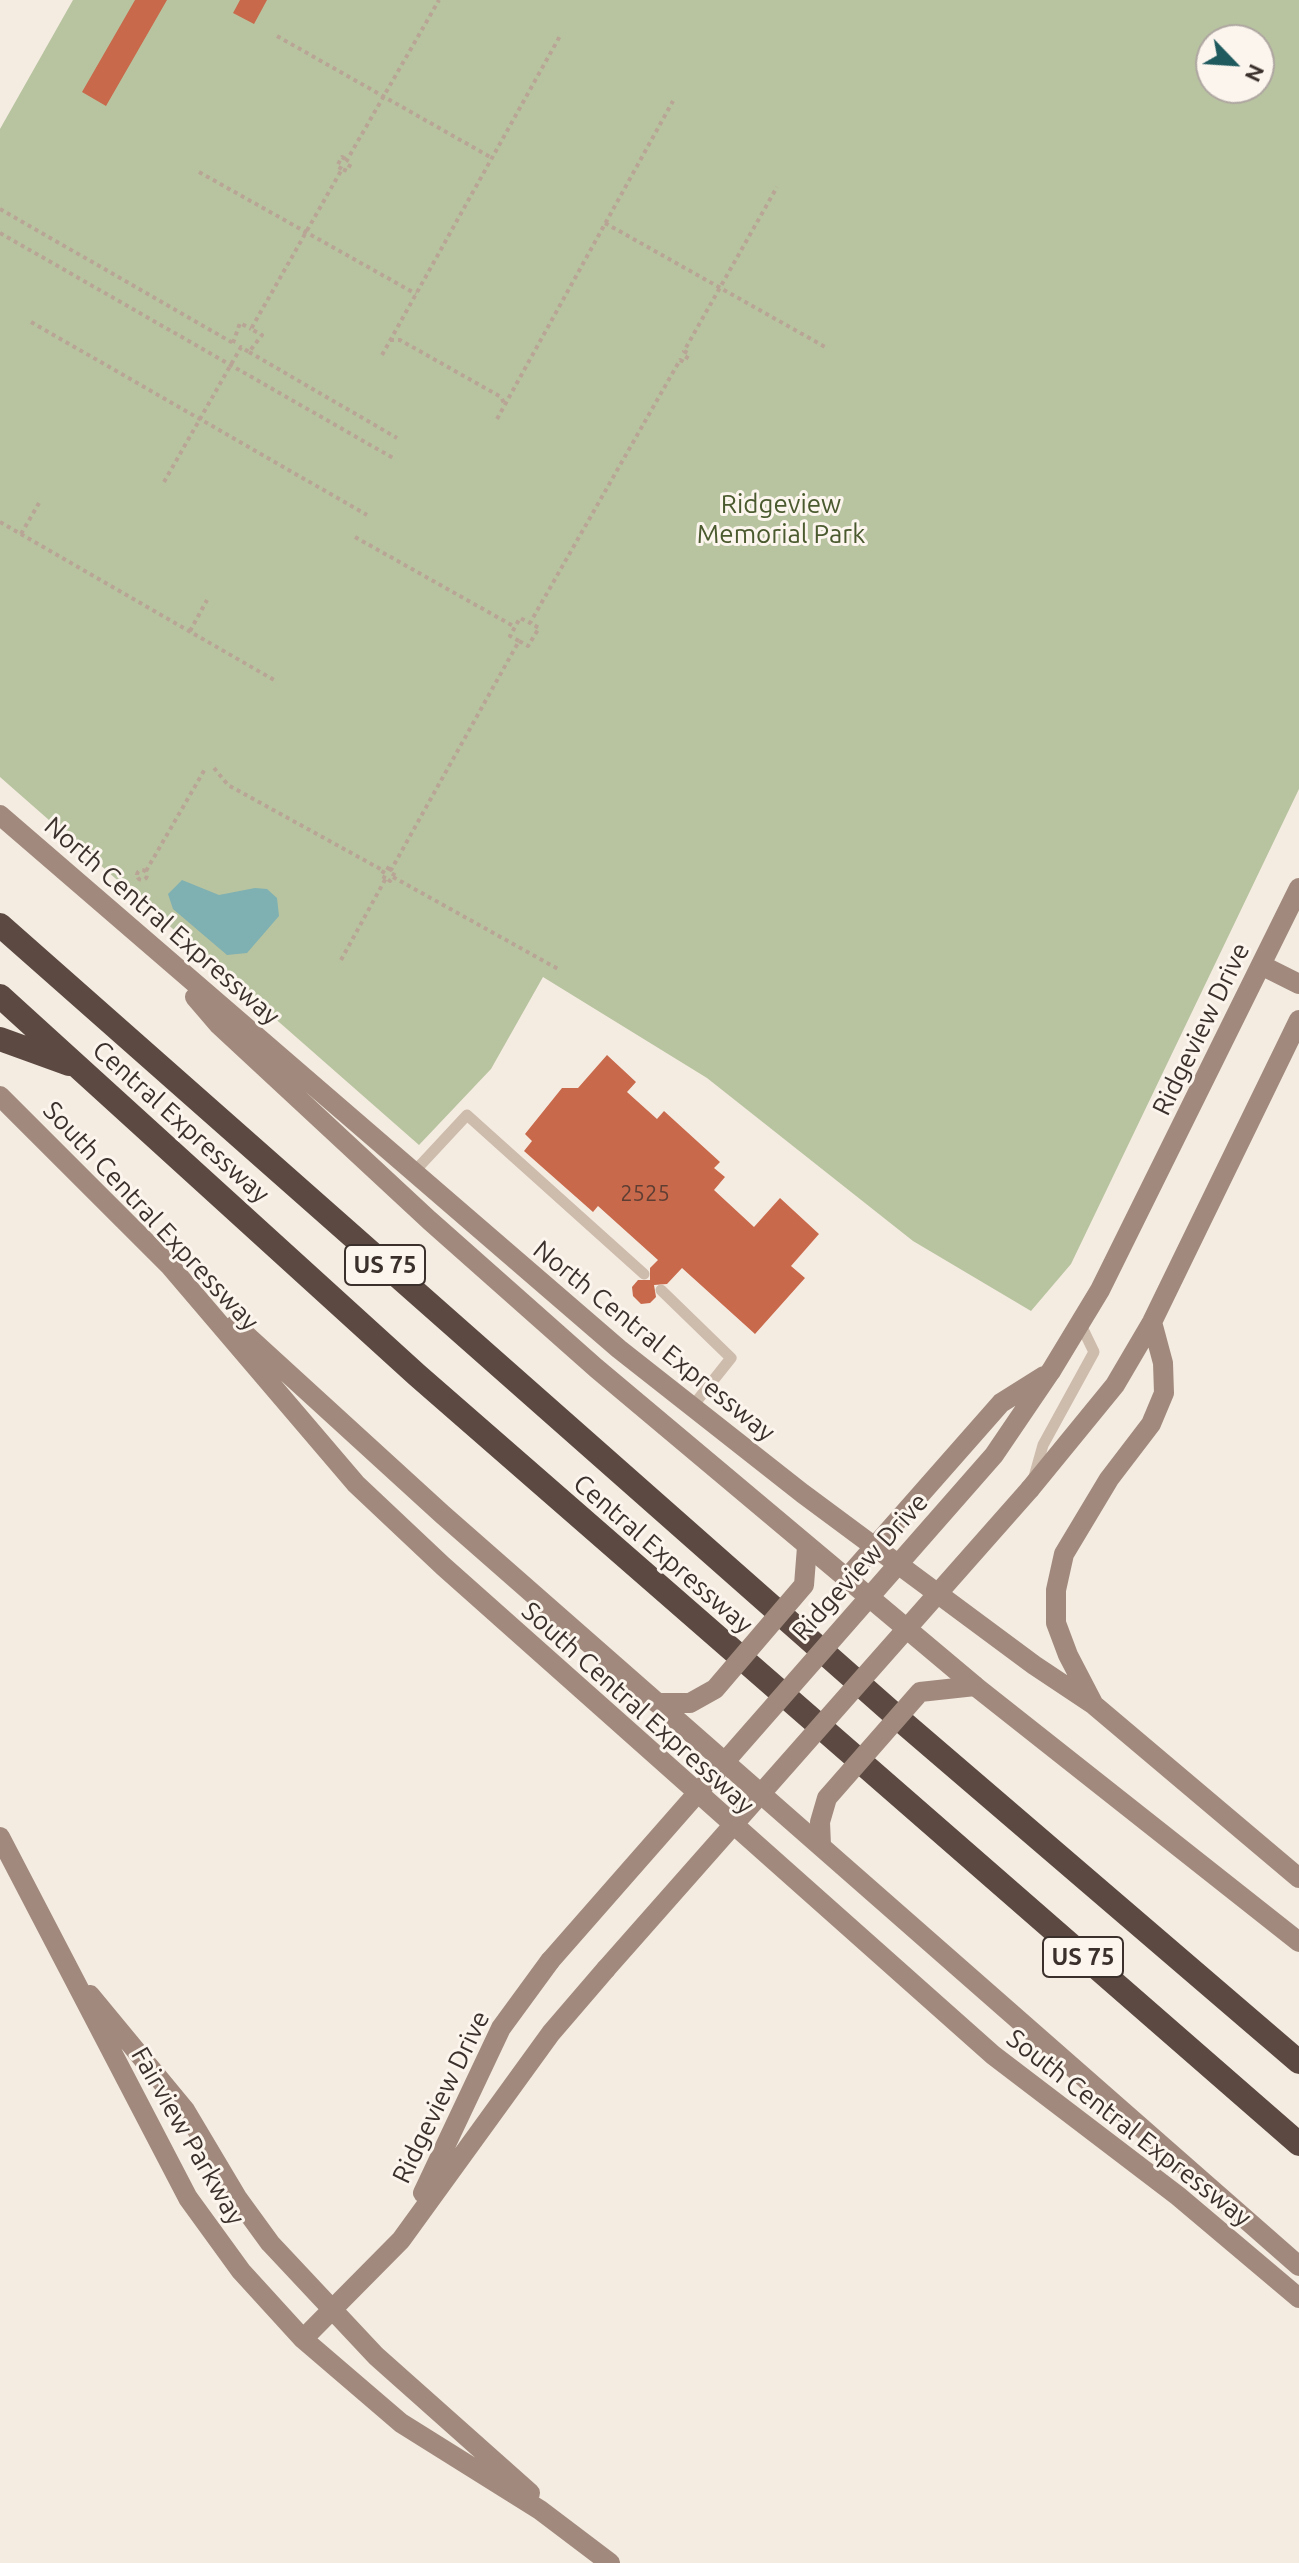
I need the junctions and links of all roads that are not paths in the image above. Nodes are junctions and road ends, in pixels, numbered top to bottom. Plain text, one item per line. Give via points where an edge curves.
1 (0, 815) edge
2 (1299, 888) edge
3 (0, 925) edge
4 (159, 954) junction
5 (1261, 965) junction
6 (1299, 984) edge
7 (0, 996) edge
8 (1299, 1020) edge
9 (0, 1039) edge
10 (78, 1067) junction
11 (0, 1096) edge
12 (413, 1173) junction
13 (170, 1266) junction
14 (644, 1274) dead end
15 (661, 1290) dead end
16 (1152, 1322) junction
17 (1080, 1323) junction
18 (1051, 1371) junction
19 (692, 1407) junction
20 (1030, 1489) junction
21 (807, 1547) junction
22 (846, 1579) junction
23 (869, 1597) junction
24 (906, 1628) junction
25 (975, 1686) junction
26 (657, 1703) junction
27 (1094, 1705) junction
28 (722, 1762) junction
29 (759, 1793) junction
30 (0, 1837) edge
31 (821, 1846) junction
32 (1299, 1878) edge
33 (1299, 1942) edge
34 (65, 1964) junction
35 (1299, 2062) edge
36 (1299, 2144) edge
37 (401, 2240) junction
38 (1299, 2266) edge
39 (1299, 2298) edge
40 (331, 2311) junction
41 (303, 2339) junction
42 (593, 2549) junction
43 (610, 2563) edge

1 - 4 main road, North Central Expressway
2 - 5 main road, Ridgeview Drive
3 - 35 highway, Central Expressway / US 75 via 905,1724
4 - 12 main road, North Central Expressway
4 - 21 main road via 219,1025 429,1220
5 - 6 main road
5 - 17 main road, Ridgeview Drive
7 - 10 highway, Central Expressway / US 75
8 - 16 main road, Ridgeview Drive
9 - 10 highway
10 - 36 highway, Central Expressway / US 75 via 417,1375
11 - 13 main road, South Central Expressway
12 - 14 lane via 467,1115
12 - 19 main road, North Central Expressway
13 - 26 main road
13 - 39 main road, South Central Expressway via 356,1484 466,1588 993,2055 1178,2196
15 - 19 lane via 731,1358
16 - 20 main road, Ridgeview Drive via 1115,1385
16 - 27 main road via 1163,1363 1164,1393 1151,1424 1071,1542 1056,1590 1056,1623
17 - 18 main road, Ridgeview Drive
17 - 20 lane via 1094,1352 1043,1445
18 - 22 main road, bridge via 1001,1403
18 - 23 main road, Ridgeview Drive, bridge via 994,1455
19 - 27 main road, North Central Expressway
20 - 24 main road, Ridgeview Drive, bridge
21 - 22 main road
21 - 26 main road, bridge via 804,1585 715,1689 690,1703
22 - 23 main road
23 - 24 main road
23 - 28 main road, Ridgeview Drive, bridge
24 - 25 main road
24 - 29 main road, Ridgeview Drive, bridge
25 - 31 main road, bridge via 920,1692 827,1798
25 - 33 main road
26 - 28 main road
27 - 32 main road, North Central Expressway
28 - 29 main road
28 - 37 main road, Ridgeview Drive, bridge via 550,1961 501,2028
29 - 31 main road
29 - 37 main road, Ridgeview Drive, bridge via 551,2033
30 - 34 main road, Fairview Parkway
31 - 38 main road
34 - 40 main road, Fairview Parkway via 185,2110 270,2243
34 - 41 main road, Fairview Parkway via 188,2198 241,2271
37 - 40 main road, Ridgeview Drive
40 - 41 main road, Ridgeview Drive
40 - 42 main road, Fairview Parkway
41 - 42 main road, Fairview Parkway via 401,2423
42 - 43 main road, Fairview Parkway

